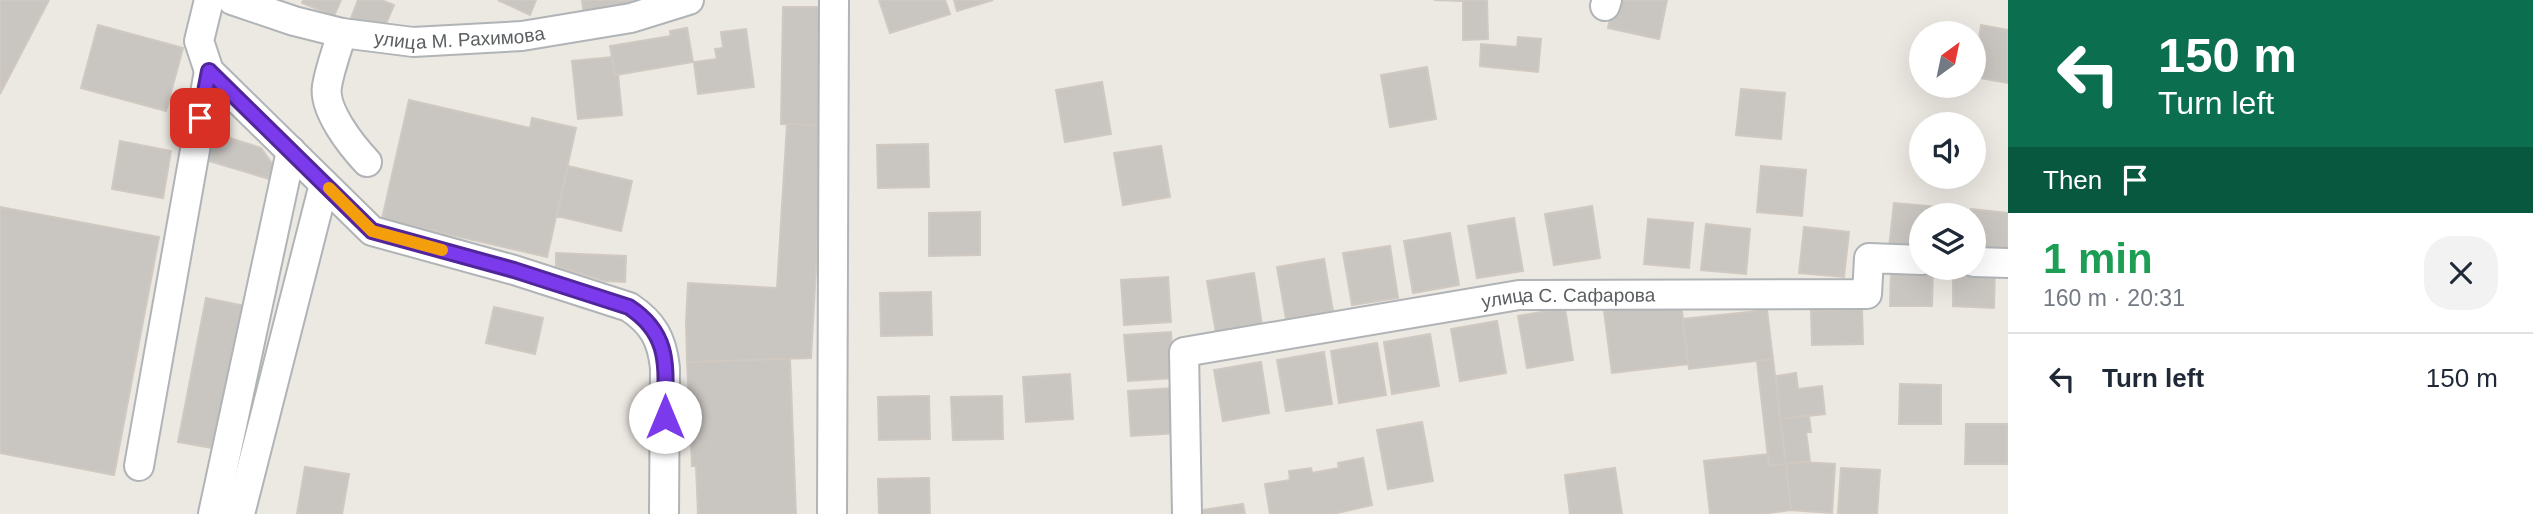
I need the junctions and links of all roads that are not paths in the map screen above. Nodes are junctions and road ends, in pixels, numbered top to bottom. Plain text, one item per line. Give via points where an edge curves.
1 (209, 0) edge
2 (232, 0) edge
3 (689, 0) edge
4 (834, 0) edge
5 (342, 33) junction
6 (209, 71) junction
7 (291, 151) junction
8 (366, 162) dead end
9 (324, 184) junction
10 (1909, 260) edge
11 (1986, 262) edge
12 (2008, 263) edge
13 (139, 466) dead end
14 (213, 514) edge
15 (240, 514) edge
16 (664, 514) edge
17 (832, 514) edge
18 (1187, 514) edge

1 - 6 street via 199,41
2 - 5 street, улица М. Рахимова
3 - 5 street, улица М. Рахимова via 631,18 522,36 413,42
4 - 17 street
5 - 8 street via 326,89 346,140
6 - 7 street
6 - 13 street
7 - 9 street
7 - 14 street
9 - 15 street
9 - 16 street via 372,231 514,270 629,307 645,318 656,332 664,359
10 - 18 street, улица С. Сафарова via 1869,258 1867,294 1519,295 1184,352
11 - 12 street

